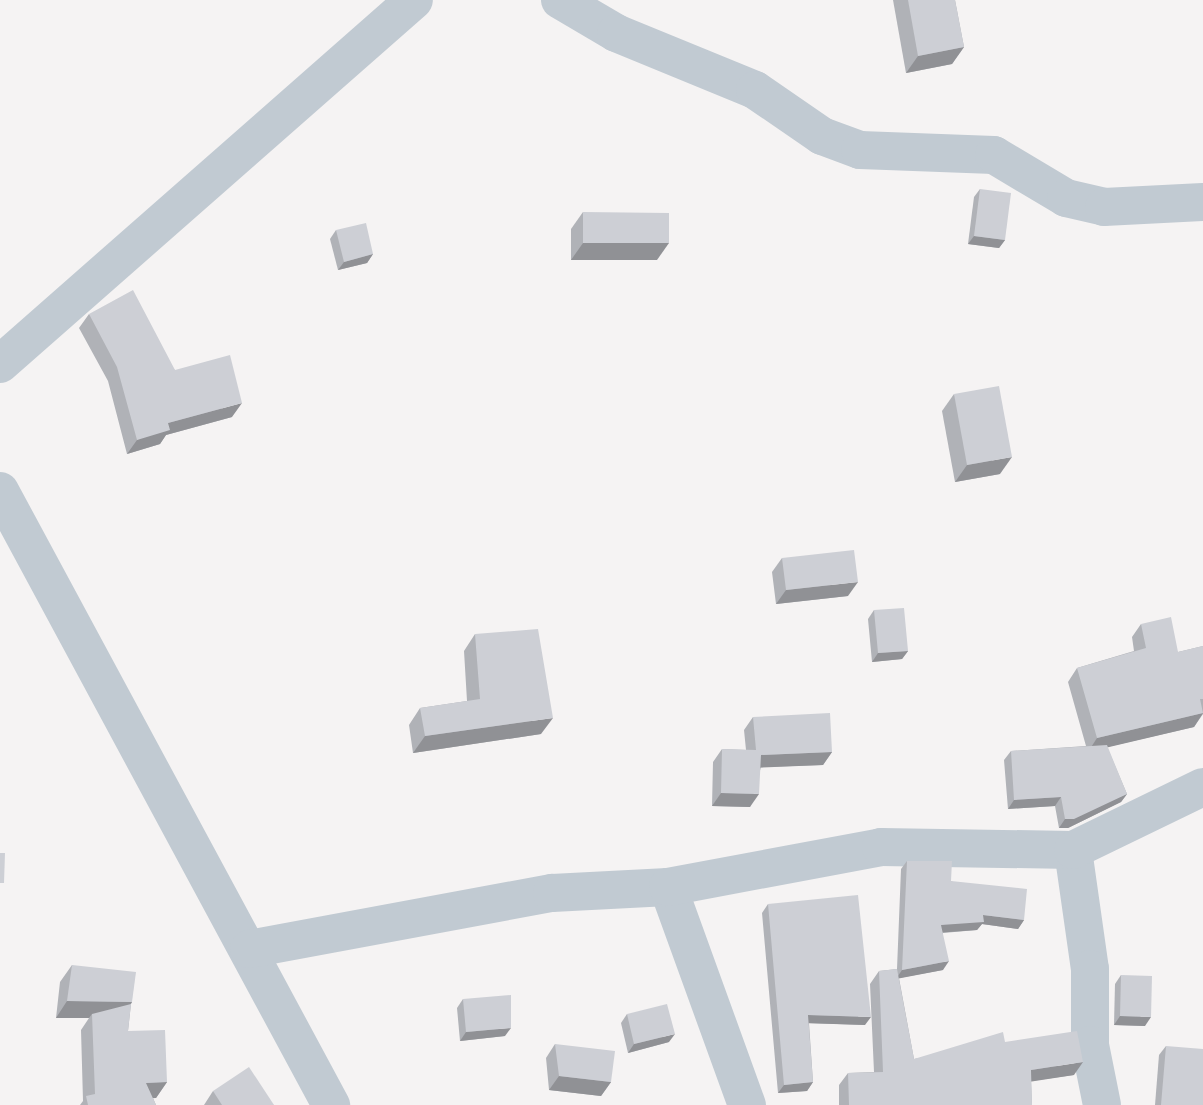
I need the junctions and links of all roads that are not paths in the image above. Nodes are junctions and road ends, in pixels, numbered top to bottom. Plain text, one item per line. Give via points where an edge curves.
1 (414, 0) edge
2 (560, 0) edge
3 (1203, 202) edge
4 (0, 364) edge
5 (0, 491) edge
6 (1203, 787) edge
7 (1073, 850) junction
8 (668, 887) junction
9 (249, 949) junction
10 (331, 1105) edge
11 (747, 1105) edge
12 (1102, 1105) edge

1 - 4 street
2 - 3 street via 615,33 755,90 822,136 860,150 994,155 1066,198 1104,207
5 - 9 street
6 - 7 street
7 - 8 street via 881,848
7 - 12 street via 1090,969 1090,1045
8 - 9 street via 552,893
8 - 11 street
9 - 10 street

